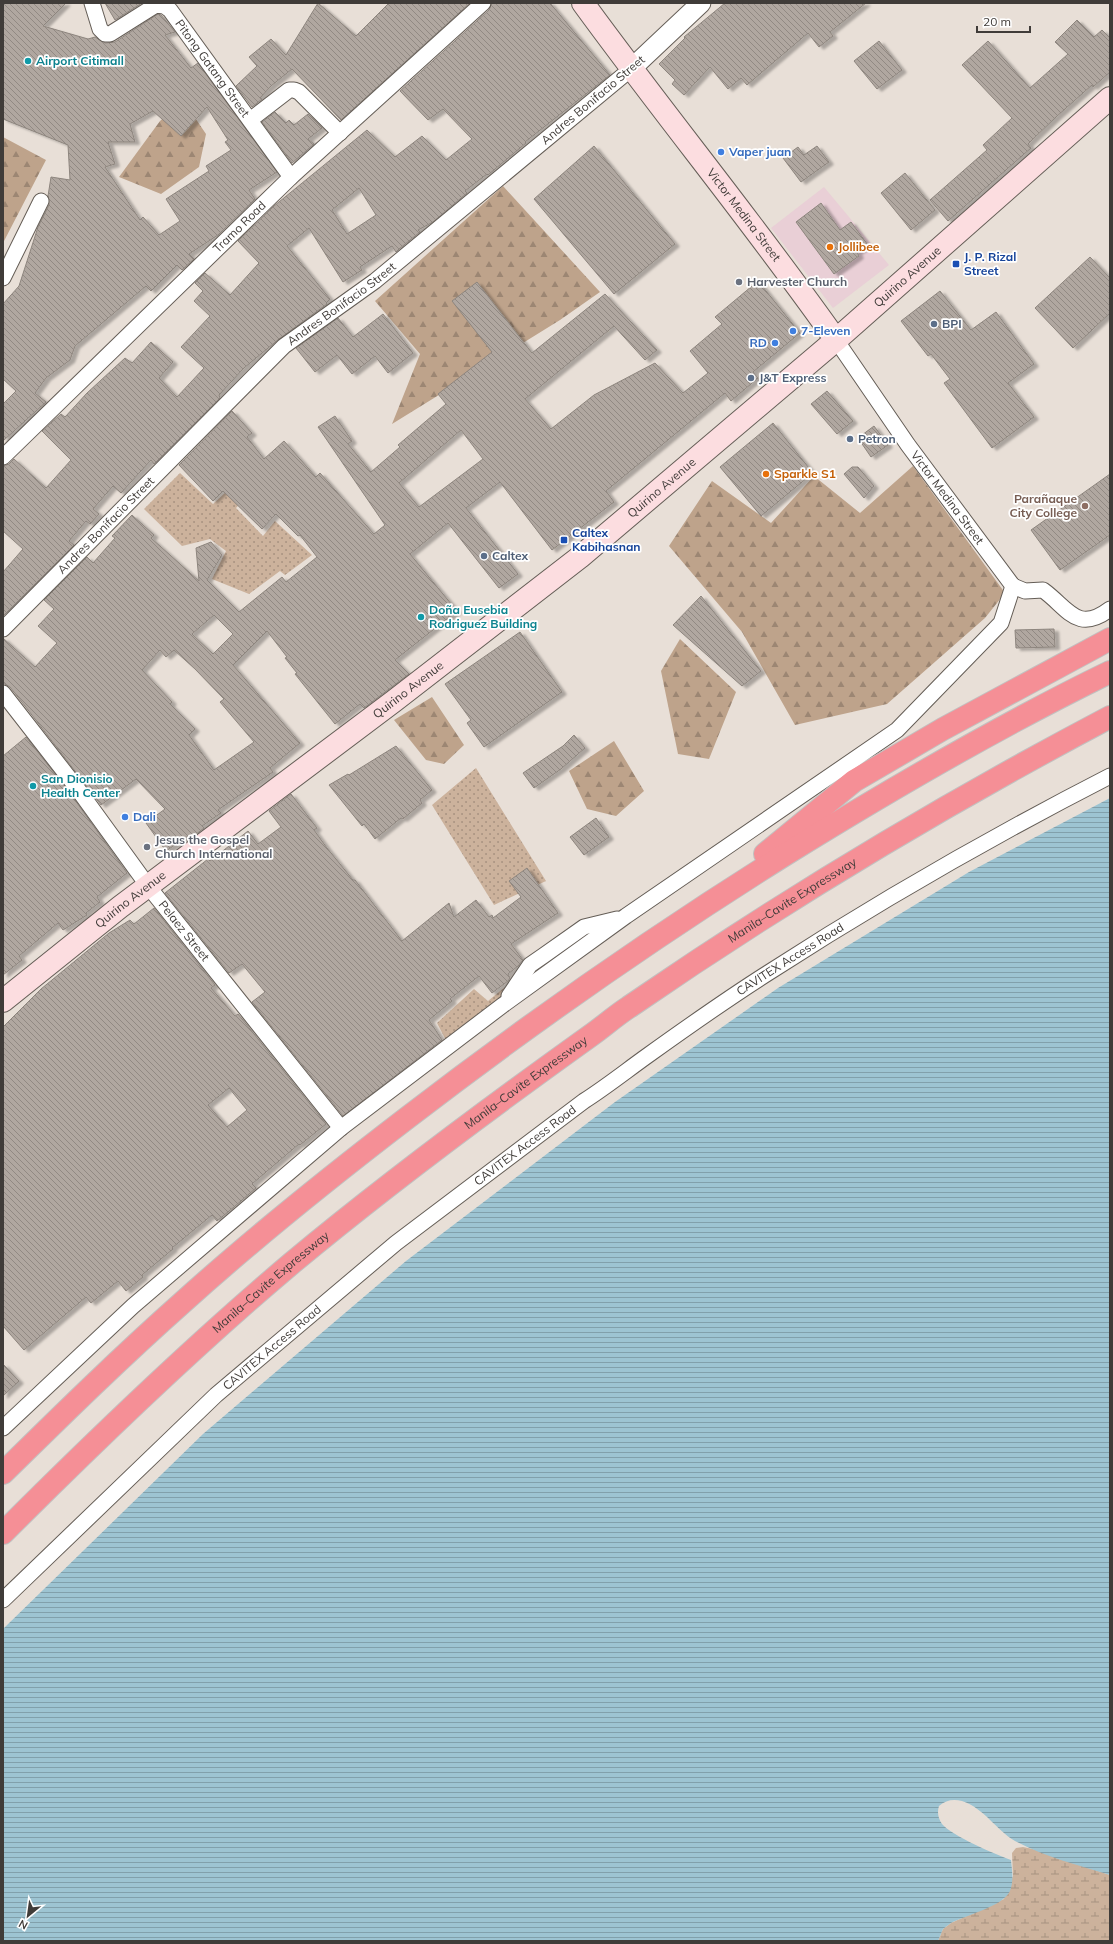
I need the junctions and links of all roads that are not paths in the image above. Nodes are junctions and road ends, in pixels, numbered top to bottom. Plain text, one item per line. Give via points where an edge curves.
1 (92, 3) edge
2 (483, 3) edge
3 (583, 3) edge
4 (701, 3) edge
5 (631, 69) junction
6 (1110, 98) edge
7 (250, 120) junction
8 (340, 133) junction
9 (291, 177) junction
10 (41, 201) dead end
11 (3, 278) edge
12 (836, 340) junction
13 (3, 457) edge
14 (1013, 586) junction
15 (1110, 609) edge
16 (3, 629) edge
17 (1110, 639) edge
18 (1110, 672) edge
19 (3, 693) edge
20 (1110, 717) edge
21 (1110, 776) edge
22 (148, 886) junction
23 (699, 908) junction
24 (3, 1001) edge
25 (341, 1128) junction
26 (3, 1428) edge
27 (3, 1473) edge
28 (3, 1533) edge
29 (3, 1600) edge

1 - 7 street, Pitong Gatang Street via 100,30 105,34 110,34 156,5 170,10
2 - 8 street, Tramo Road
3 - 5 main road, Victor Medina Street
4 - 5 street, Andres Bonifacio Street
5 - 12 main road, Victor Medina Street
5 - 16 street, Andres Bonifacio Street via 375,281 284,346
6 - 12 main road, Quirino Avenue
7 - 8 street via 289,90 294,90
7 - 9 street, Pitong Gatang Street
8 - 9 street, Tramo Road
9 - 13 street, Tramo Road
10 - 11 street
12 - 14 street, Victor Medina Street via 908,445
12 - 22 main road, Quirino Avenue via 580,557
14 - 15 street via 1025,591 1042,590 1078,619 1087,620
14 - 25 street via 1001,623 897,730 626,916 584,927 530,965 503,1005
17 - 23 highway via 957,721 854,781
18 - 23 highway via 1003,727 867,804
19 - 22 street, Pelaez Street via 77,788
20 - 28 highway, Manila–Cavite Expressway via 883,844 722,944 625,1009 548,1065 374,1196 290,1266 146,1394
21 - 29 street, CAVITEX Access Road via 959,858 792,958 584,1101 396,1243 216,1395
22 - 24 main road, Quirino Avenue via 72,943
22 - 25 street, Pelaez Street
23 - 27 highway via 534,1023 347,1164 184,1300
25 - 26 street via 133,1306

